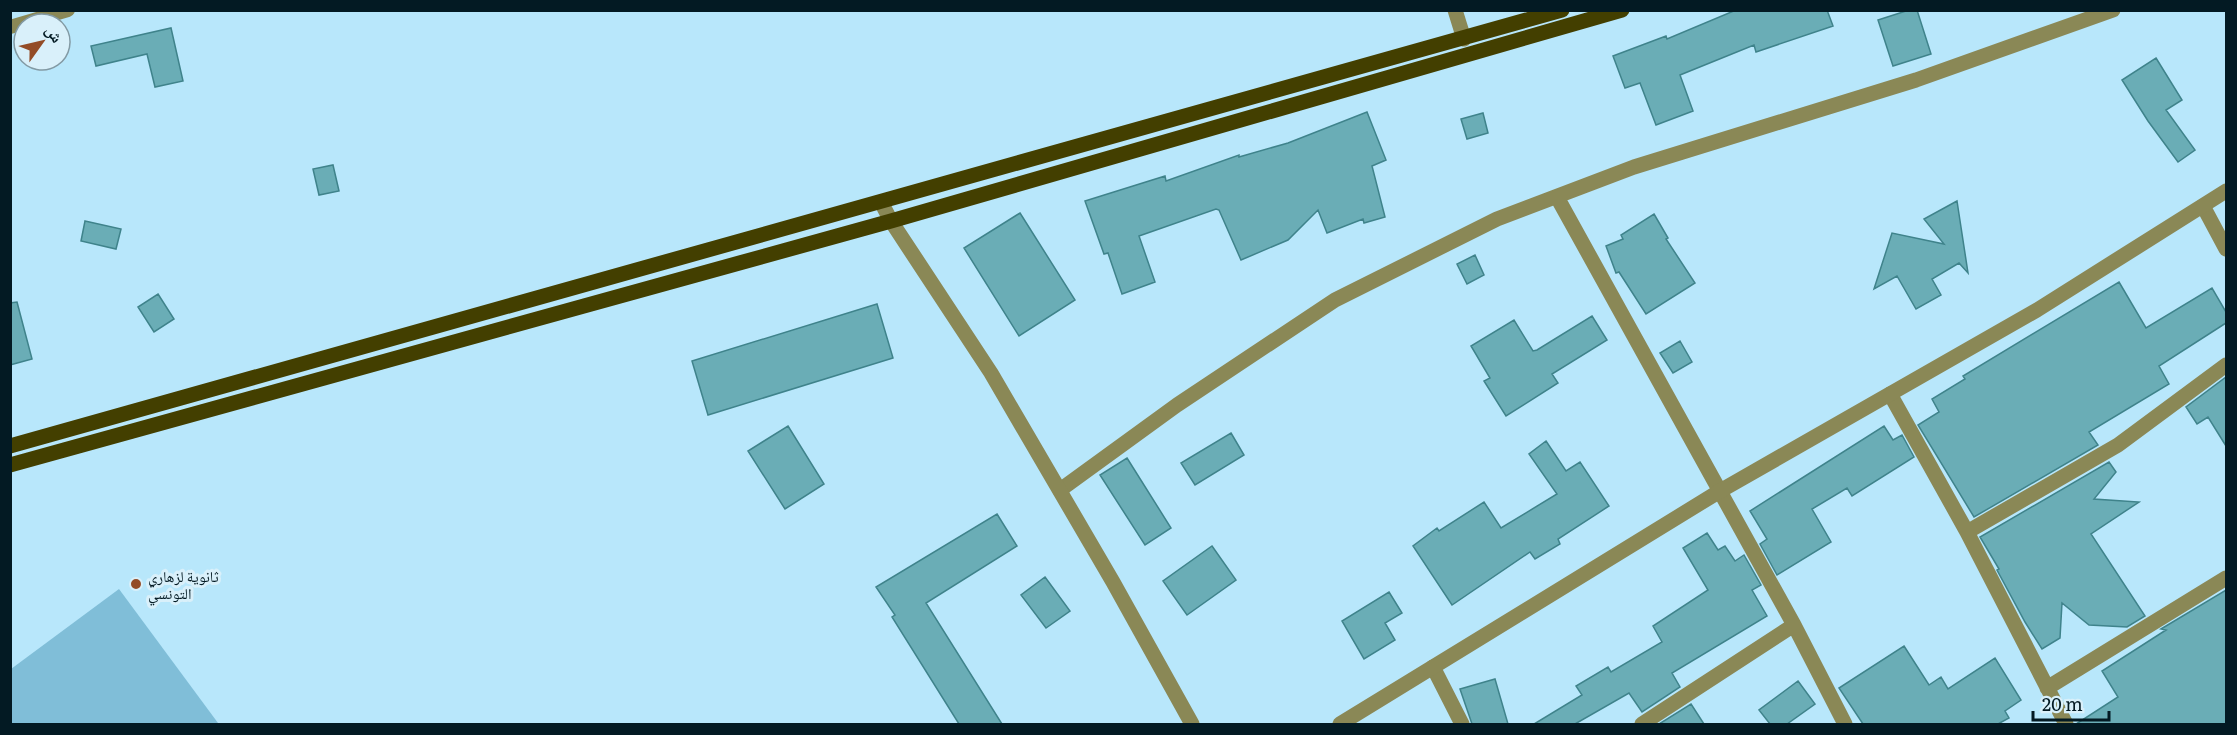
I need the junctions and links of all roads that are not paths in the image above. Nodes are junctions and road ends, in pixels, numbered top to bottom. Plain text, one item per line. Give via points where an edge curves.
1 (68, 10) edge
2 (1455, 10) edge
3 (1562, 10) edge
4 (1622, 10) edge
5 (2113, 10) edge
6 (10, 27) edge
7 (1464, 39) junction
8 (2226, 191) edge
9 (1557, 197) junction
10 (882, 202) junction
11 (2203, 206) junction
12 (891, 220) junction
13 (2226, 249) edge
14 (2226, 365) edge
15 (1890, 394) junction
16 (10, 446) edge
17 (10, 465) edge
18 (1060, 490) junction
19 (1720, 491) junction
20 (1967, 532) junction
21 (2226, 578) edge
22 (1794, 626) junction
23 (1433, 667) junction
24 (2047, 688) junction
25 (1192, 724) edge
26 (1340, 724) edge
27 (1462, 724) edge
28 (1642, 724) edge
29 (1845, 724) edge
30 (2066, 724) edge

1 - 6 lane
2 - 7 street
3 - 7 main road
4 - 12 main road
5 - 9 street via 1916,80 1634,167
7 - 10 main road
8 - 11 street
9 - 18 street via 1497,219 1335,300 1177,405
9 - 19 street
10 - 12 street
10 - 16 main road
11 - 13 street
11 - 15 street via 2037,310
12 - 17 main road
12 - 18 street via 991,373
14 - 20 street via 2118,445
15 - 19 street
15 - 20 street
18 - 25 street
19 - 22 street
19 - 23 street
20 - 24 street
21 - 24 street
22 - 28 street
22 - 29 street
23 - 26 street
23 - 27 street
24 - 30 street

